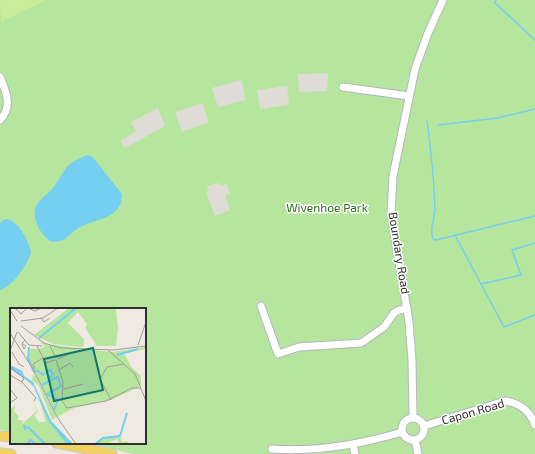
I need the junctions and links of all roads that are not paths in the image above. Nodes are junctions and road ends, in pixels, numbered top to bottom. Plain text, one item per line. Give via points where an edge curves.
1 (443, 0) edge
2 (0, 77) edge
3 (343, 88) dead end
4 (409, 96) junction
5 (0, 120) edge
6 (262, 306) dead end
7 (407, 309) junction
8 (413, 418) junction
9 (535, 425) edge
10 (424, 426) junction
11 (402, 432) junction
12 (0, 436) edge
13 (10, 437) edge
14 (415, 440) junction
15 (61, 444) edge
16 (353, 445) junction
17 (272, 449) dead end
18 (291, 452) edge
19 (0, 453) edge
20 (11, 454) edge
21 (112, 454) edge
22 (355, 454) edge
23 (418, 454) edge

1 - 4 street, Boundary Road via 420,52
2 - 5 street via 9,97
3 - 4 street
4 - 7 street, Boundary Road via 393,176 392,213
6 - 7 street via 278,354 299,347 361,343 384,328 394,313
7 - 8 street, Boundary Road via 412,360
8 - 10 street via 420,420
8 - 11 street via 405,423
9 - 10 street, Capon Road via 526,410 515,402 505,401 472,407
10 - 14 street via 424,433
11 - 14 street
11 - 16 street
12 - 13 main road
14 - 23 street
15 - 21 main road
16 - 18 street
16 - 22 street
17 - 18 street
19 - 20 main road

